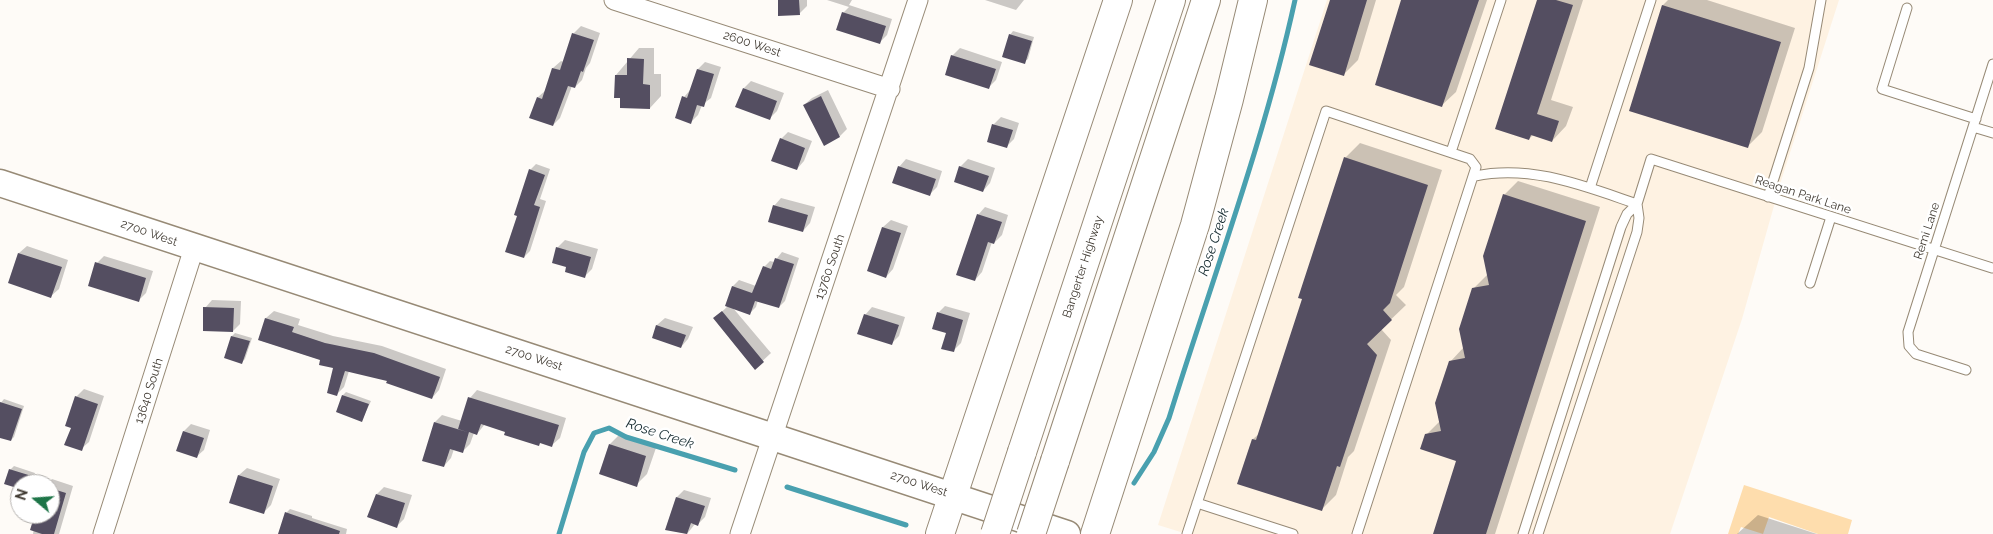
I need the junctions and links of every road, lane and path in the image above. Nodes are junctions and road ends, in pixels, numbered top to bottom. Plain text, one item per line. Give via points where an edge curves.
1 (614, 0) edge
2 (918, 0) edge
3 (1118, 0) edge
4 (1171, 0) edge
5 (1206, 0) edge
6 (1253, 0) edge
7 (1501, 0) edge
8 (1651, 0) edge
9 (1821, 0) edge
10 (1907, 8) dead end
11 (1993, 64) edge
12 (890, 89) junction
13 (1975, 123) junction
14 (1993, 133) edge
15 (1451, 152) junction
16 (1475, 176) junction
17 (0, 183) edge
18 (1590, 188) junction
19 (1768, 197) junction
20 (1637, 204) junction
21 (1831, 217) junction
22 (194, 248) junction
23 (1934, 250) junction
24 (1992, 268) edge
25 (1810, 283) dead end
26 (1966, 370) dead end
27 (773, 435) junction
28 (953, 496) junction
29 (1197, 503) junction
30 (103, 534) edge
31 (740, 534) edge
32 (940, 534) edge
33 (995, 534) edge
34 (1031, 534) edge
35 (1067, 534) edge
36 (1095, 534) edge
37 (1187, 534) edge
38 (1293, 534) edge
39 (1357, 534) edge
40 (1523, 534) edge
41 (1538, 534) edge

1 - 12 street, 2600 West
2 - 12 street, 13760 South
3 - 28 highway
4 - 33 highway, Bangerter Highway, bridge
5 - 34 highway, bridge
6 - 36 highway via 1195,225
7 - 15 lane
8 - 18 lane
9 - 19 lane via 1807,75
10 - 13 lane via 1882,89
11 - 13 lane, Remi Lane
12 - 27 street, 13760 South
13 - 14 lane
13 - 23 lane, Remi Lane
15 - 16 lane via 1470,159 1476,167
15 - 29 lane via 1326,111
16 - 18 lane via 1522,172
16 - 39 lane
17 - 22 main road, 2700 West
18 - 20 lane
19 - 20 lane, Reagan Park Lane via 1652,160
19 - 21 lane, Reagan Park Lane
20 - 40 lane, Reagan Park Lane via 1621,227
20 - 41 lane, Reagan Park Lane via 1637,232
21 - 23 lane, Reagan Park Lane
21 - 25 lane
22 - 27 main road, 2700 West
22 - 30 street, 13640 South
23 - 24 lane, Reagan Park Lane
23 - 26 lane, Remi Lane via 1908,332 1909,346 1916,354
27 - 28 main road, 2700 West
27 - 31 street, 13760 South
28 - 32 highway
28 - 35 main road, 2700 West
29 - 37 lane
29 - 38 lane

